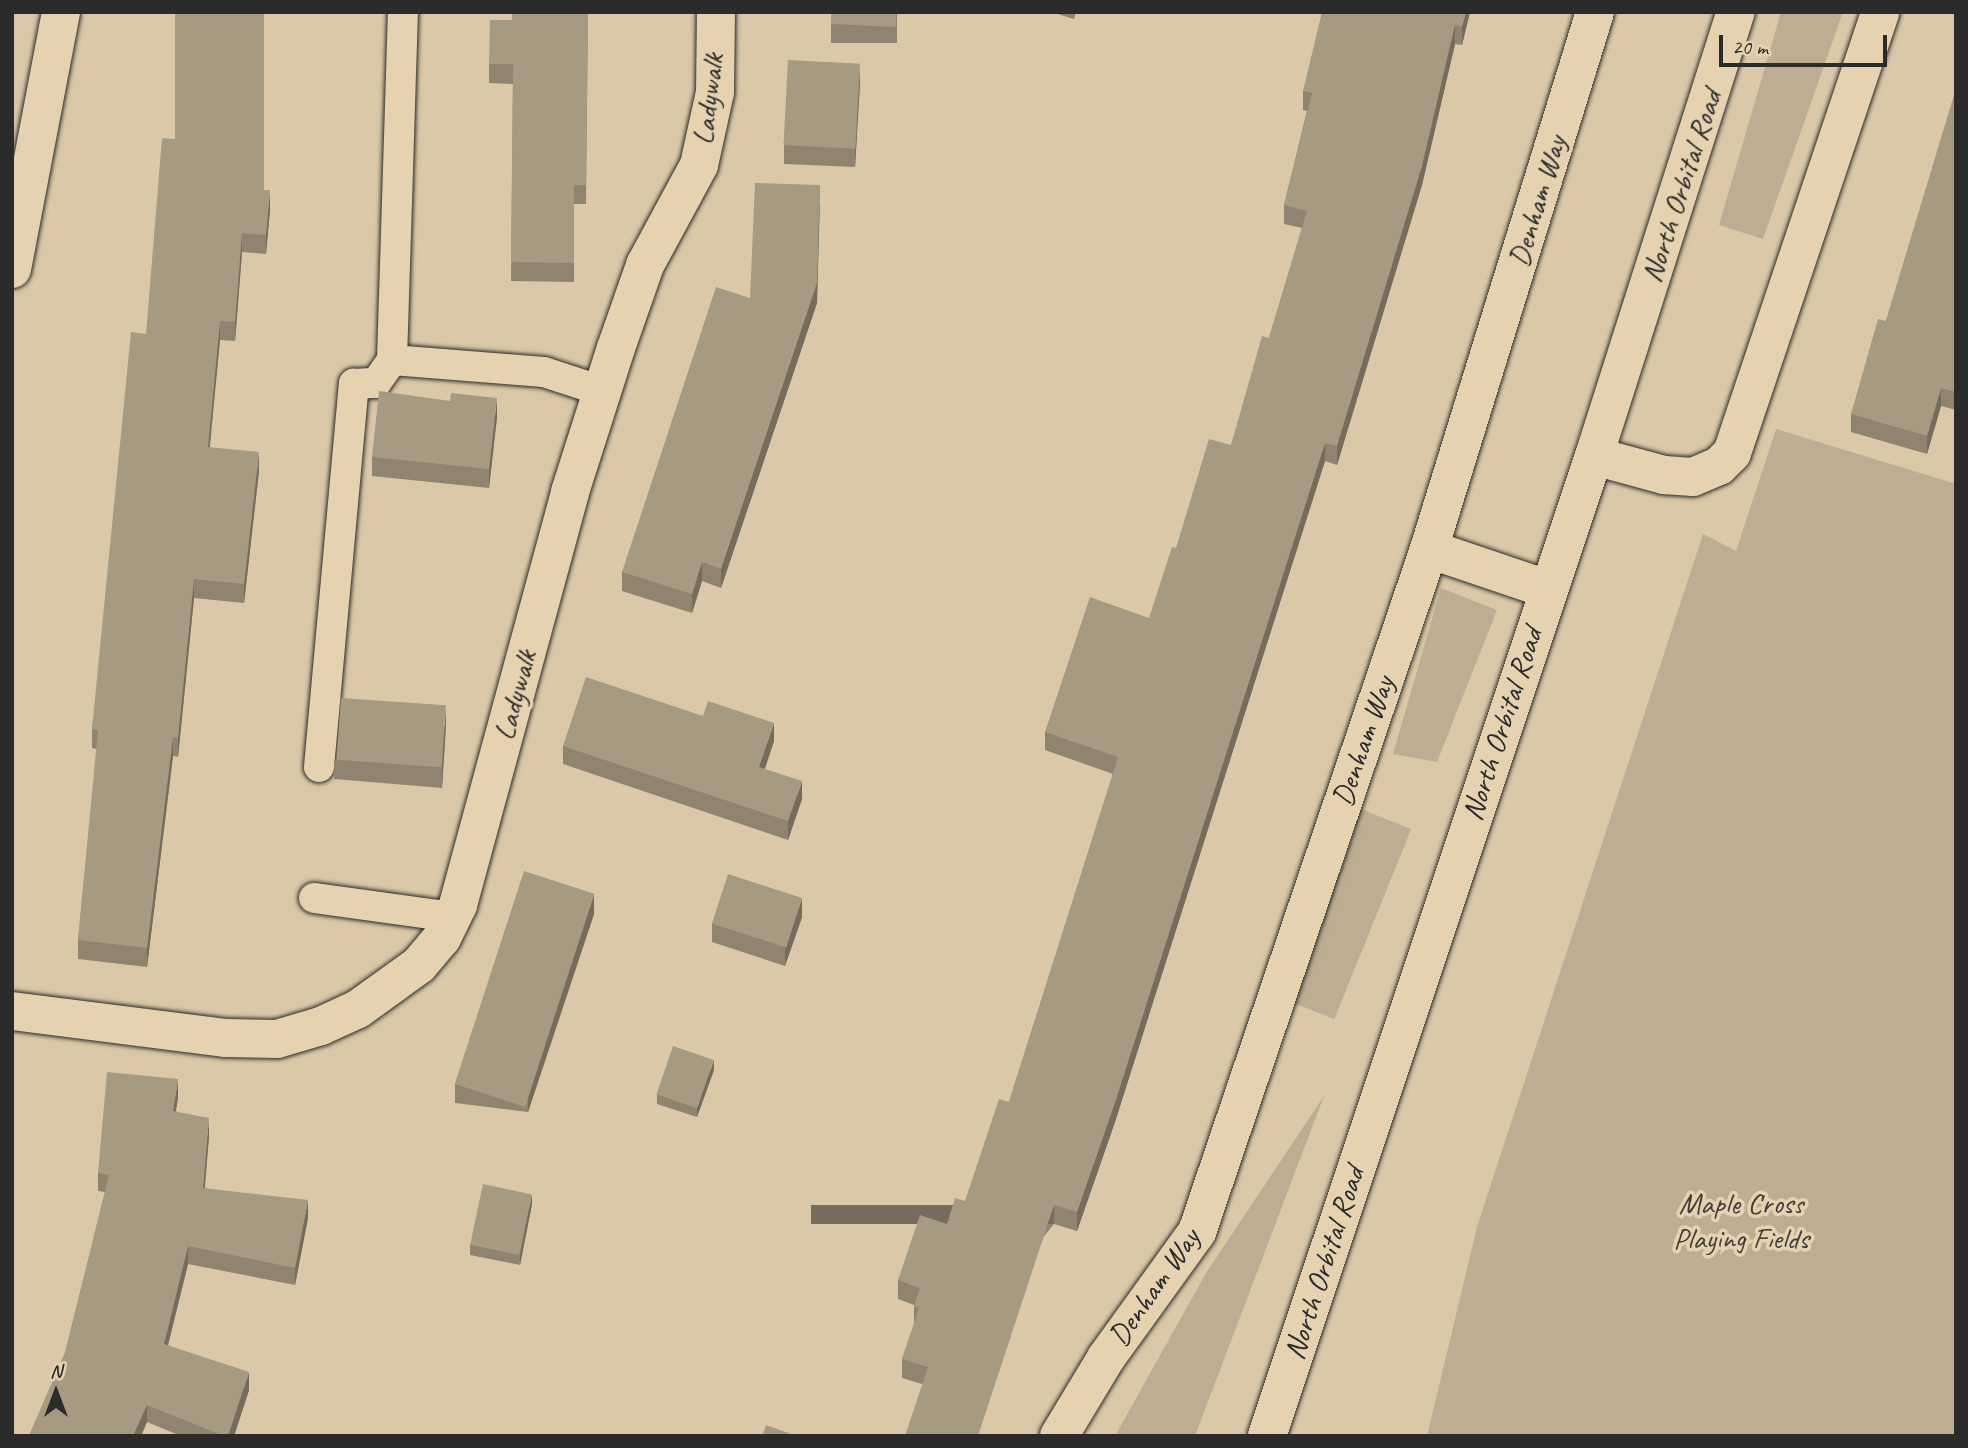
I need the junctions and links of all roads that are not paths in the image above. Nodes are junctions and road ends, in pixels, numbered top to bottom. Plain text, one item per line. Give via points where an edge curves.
1 (61, 12) edge
2 (403, 12) edge
3 (716, 12) edge
4 (1595, 12) edge
5 (1736, 12) edge
6 (1880, 12) edge
7 (12, 269) edge
8 (392, 360) junction
9 (603, 391) junction
10 (1594, 456) junction
11 (1429, 548) junction
12 (1547, 589) junction
13 (319, 767) dead end
14 (314, 898) dead end
15 (453, 916) junction
16 (12, 1011) edge
17 (1059, 1436) edge
18 (1267, 1436) edge

1 - 7 street
2 - 8 lane
3 - 9 street, Ladywalk via 715,92 699,164 645,265
4 - 11 street, Denham Way
5 - 10 street, North Orbital Road
6 - 10 street via 1732,453 1719,466 1693,477 1664,475
8 - 9 lane via 544,372
8 - 13 lane via 376,383 354,384
9 - 15 street, Ladywalk
10 - 12 street, North Orbital Road
11 - 12 street
11 - 17 street, Denham Way via 1197,1232 1106,1358
12 - 18 street, North Orbital Road
14 - 15 lane
15 - 16 street, Ladywalk via 419,965 358,1009 277,1039 226,1038

